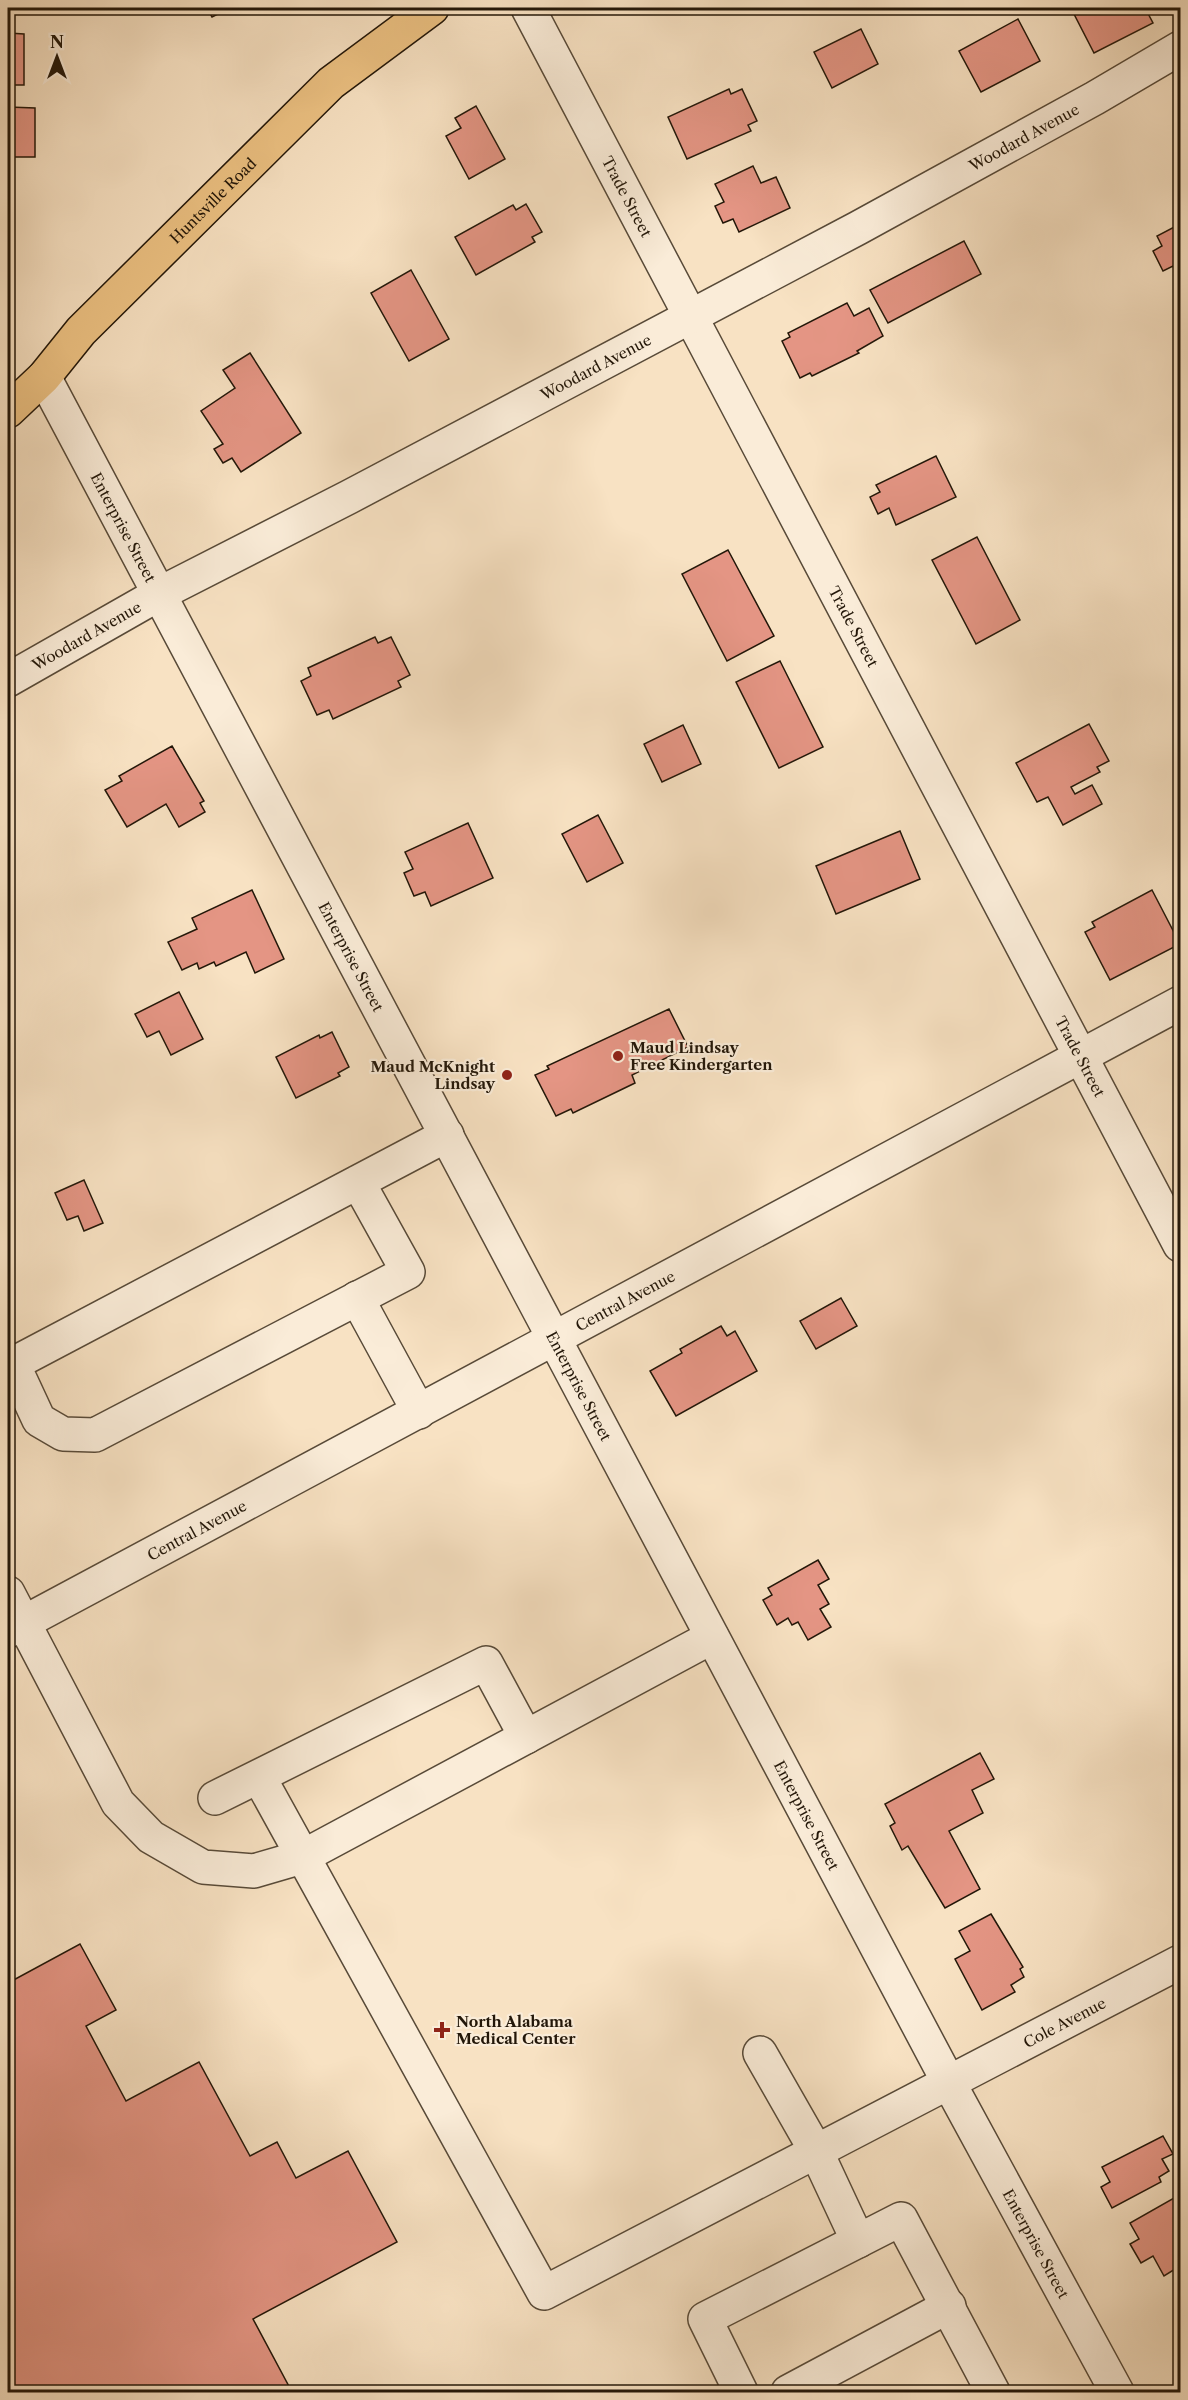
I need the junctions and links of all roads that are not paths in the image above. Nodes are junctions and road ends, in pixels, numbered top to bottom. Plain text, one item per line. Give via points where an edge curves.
1 (432, 8) edge
2 (528, 8) edge
3 (1180, 48) edge
4 (690, 315) junction
5 (44, 377) junction
6 (8, 411) edge
7 (159, 594) junction
8 (8, 680) edge
9 (1180, 1003) edge
10 (1080, 1056) junction
11 (447, 1135) junction
12 (358, 1182) junction
13 (1180, 1245) edge
14 (357, 1298) junction
15 (555, 1339) junction
16 (419, 1412) junction
17 (8, 1593) edge
18 (15, 1627) edge
19 (712, 1637) junction
20 (526, 1737) junction
21 (259, 1777) junction
22 (215, 1798) dead end
23 (302, 1857) junction
24 (1180, 1962) edge
25 (760, 2053) dead end
26 (949, 2083) junction
27 (816, 2151) junction
28 (858, 2241) junction
29 (949, 2306) junction
30 (741, 2392) edge
31 (788, 2392) edge
32 (993, 2392) edge
33 (1117, 2392) edge

1 - 5 main road, Huntsville Road via 331,83 81,331
2 - 4 street, Trade Street
3 - 4 street, Woodard Avenue via 858,228
4 - 7 street, Woodard Avenue
4 - 10 street, Trade Street
5 - 6 main road, Huntsville Road
5 - 7 street, Enterprise Street
7 - 8 street, Woodard Avenue
7 - 11 street, Enterprise Street
9 - 10 street, Central Avenue
10 - 13 street, Trade Street
10 - 15 street, Central Avenue
11 - 12 street
11 - 15 street, Enterprise Street
12 - 14 street via 408,1272
12 - 14 street via 13,1364 39,1420 63,1434 95,1435
14 - 16 street
15 - 16 street, Central Avenue
15 - 19 street, Enterprise Street
16 - 18 street, Central Avenue
17 - 18 street
18 - 23 street via 118,1803 151,1837 203,1867 254,1871
19 - 20 street
19 - 26 street, Enterprise Street
20 - 21 street via 486,1663
20 - 23 street
21 - 22 street
21 - 23 street
23 - 27 street, Cole Avenue via 544,2293
24 - 26 street, Cole Avenue
25 - 27 street
26 - 27 street, Cole Avenue
26 - 33 street, Enterprise Street
27 - 28 street
28 - 29 street via 901,2219
28 - 30 street via 705,2319
29 - 31 street
29 - 32 street

